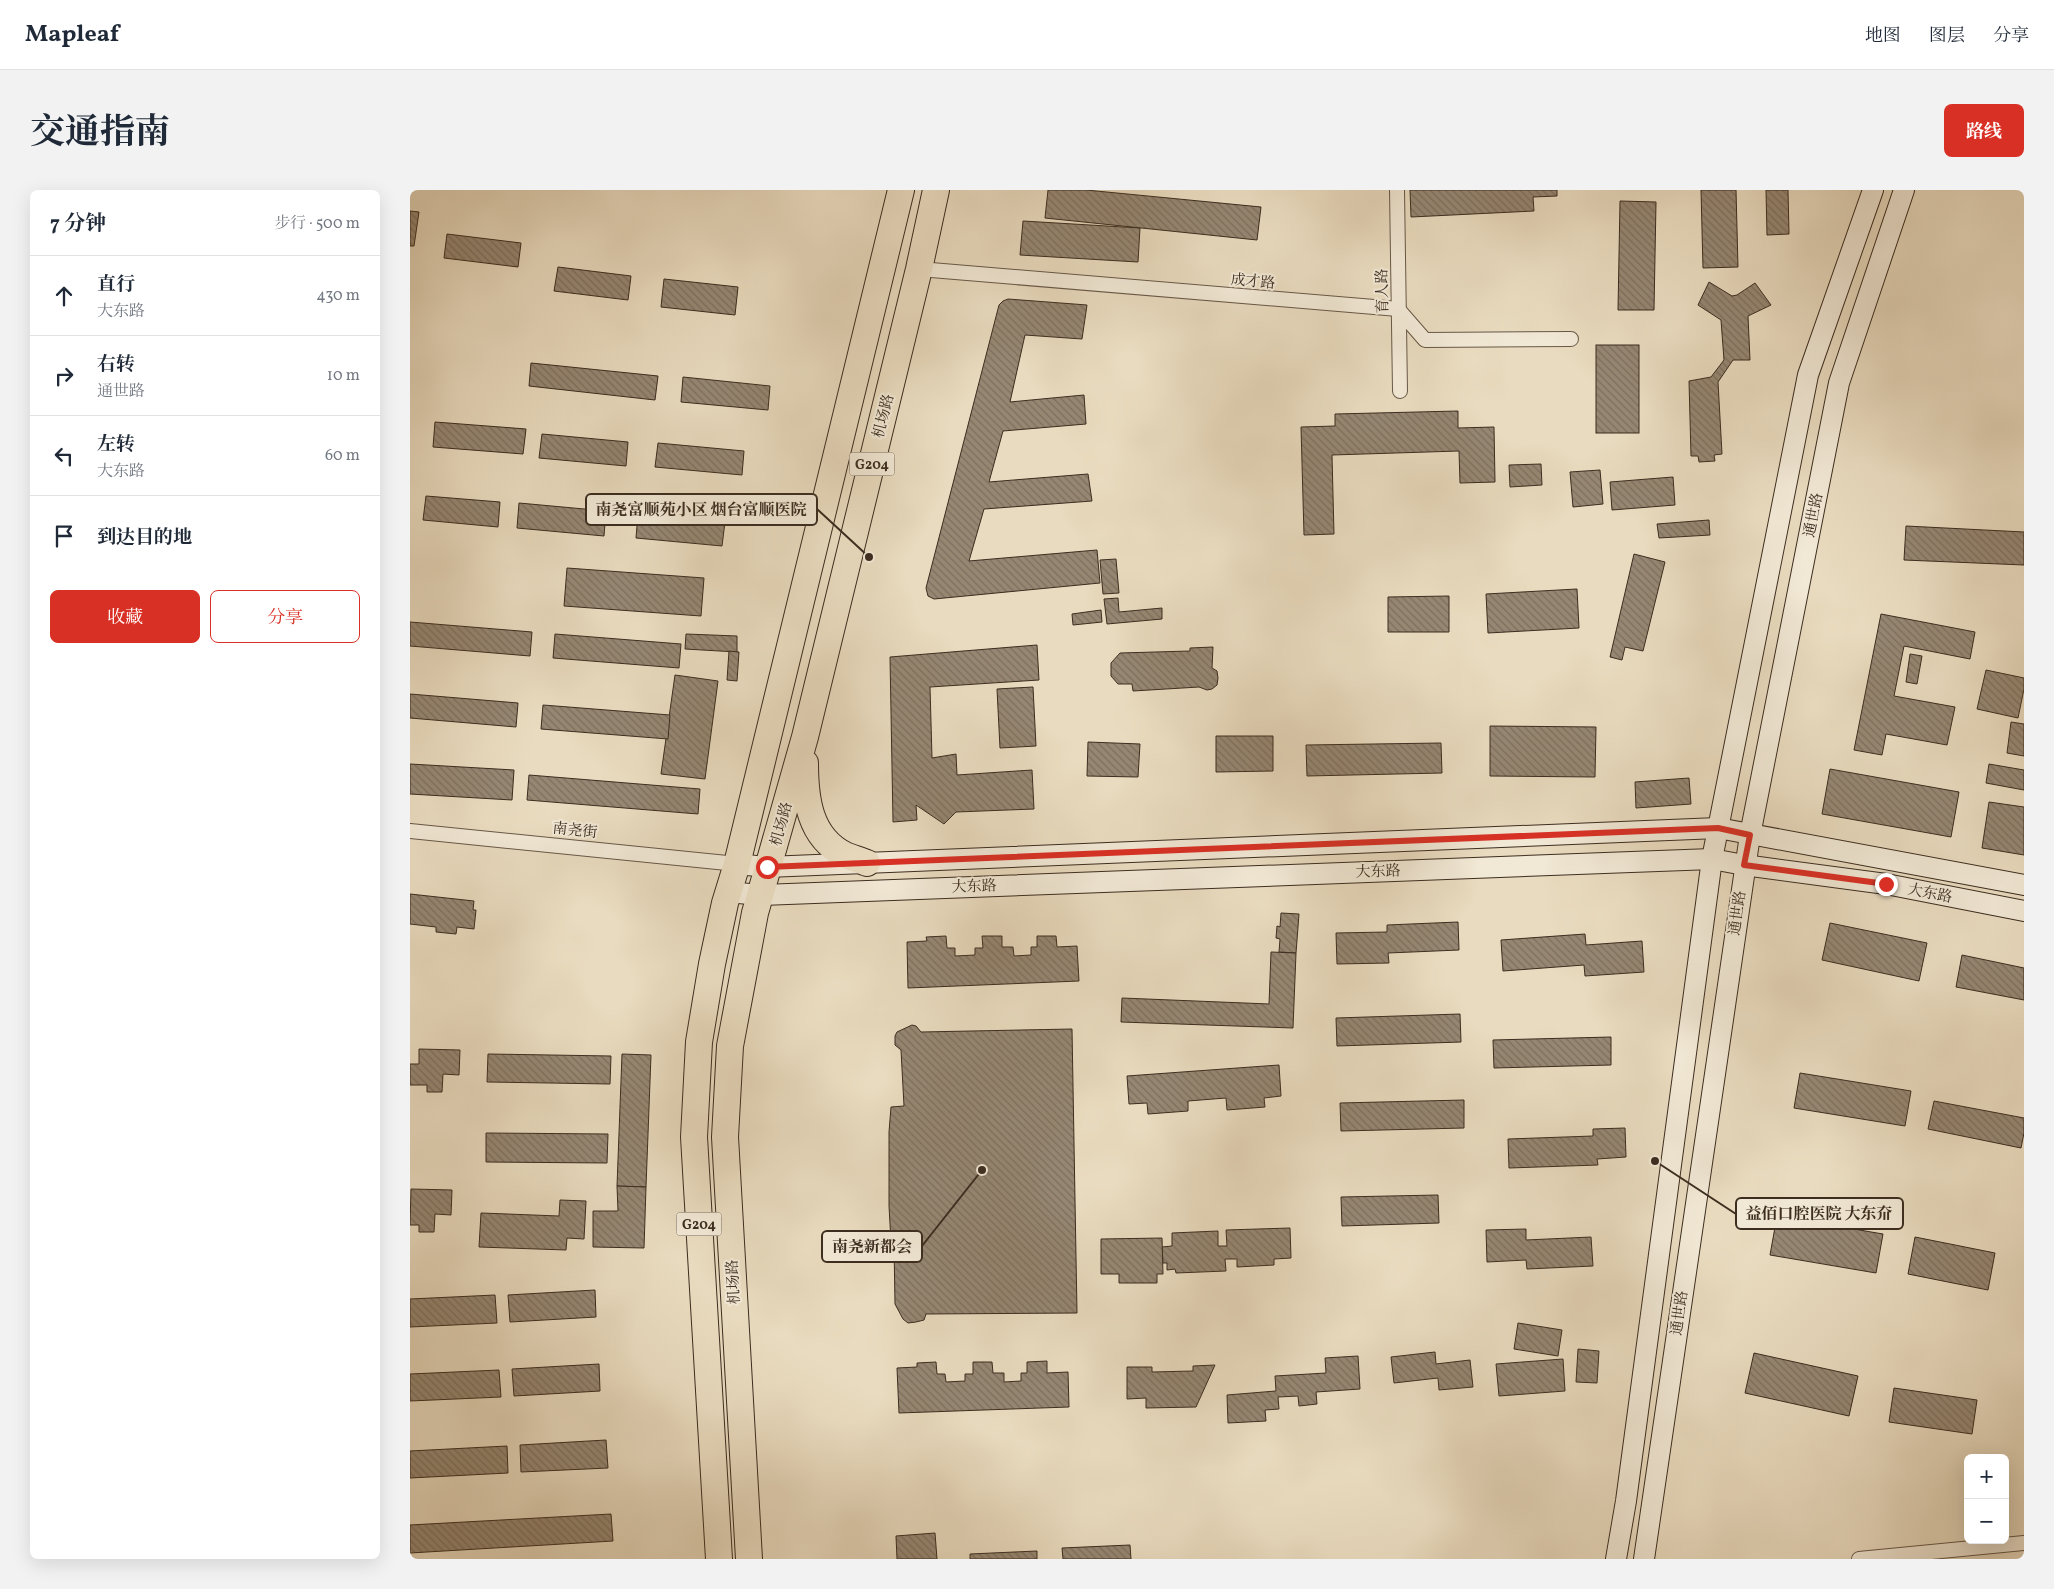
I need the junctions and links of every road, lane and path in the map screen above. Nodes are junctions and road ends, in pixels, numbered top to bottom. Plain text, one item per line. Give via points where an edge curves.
1 (900, 190) edge
2 (936, 190) edge
3 (1397, 190) edge
4 (1873, 190) edge
5 (1904, 190) edge
6 (919, 270) junction
7 (1398, 309) junction
8 (1571, 339) dead end
9 (1400, 391) dead end
10 (805, 737) junction
11 (1718, 828) junction
12 (410, 831) edge
13 (1750, 835) junction
14 (1712, 858) junction
15 (867, 863) junction
16 (737, 864) junction
17 (1744, 865) junction
18 (767, 867) junction
19 (2024, 885) edge
20 (729, 892) junction
21 (760, 895) junction
22 (2024, 911) edge
23 (2024, 1543) edge
24 (1936, 1555) edge
25 (718, 1559) edge
26 (749, 1559) edge
27 (1616, 1559) edge
28 (1644, 1559) edge
29 (1860, 1559) edge

1 - 16 highway, 机场路 / G204
2 - 6 highway, 机场路 / G204
3 - 7 street, 育人路
4 - 11 main road, 通世路 via 1808,375
5 - 13 main road, 通世路 via 1838,383
6 - 7 street, 成才路
6 - 10 highway, 机场路 / G204
7 - 8 street via 1425,340
7 - 9 street, 育人路
10 - 15 highway via 807,804 813,823 826,840 844,854
10 - 18 highway, 机场路 / G204
11 - 13 main road, 大东路
11 - 14 main road, 通世路
11 - 15 main road, 大东路
12 - 16 street, 南尧街
13 - 17 main road, 通世路
13 - 19 main road, 大东路
14 - 17 main road, 大东路
14 - 21 main road, 大东路
14 - 27 main road, 通世路 via 1628,1491
15 - 18 main road, 大东路
16 - 18 main road, 大东路
16 - 20 highway, 机场路
17 - 22 main road, 大东路 via 1886,884
17 - 28 main road, 通世路
18 - 21 highway, 机场路 / G204
20 - 21 main road, 大东路
20 - 25 highway, 机场路 / G204 via 712,964 699,1042 694,1136
21 - 26 highway, 机场路 / G204 via 730,1046 724,1137
23 - 24 street
24 - 29 street

